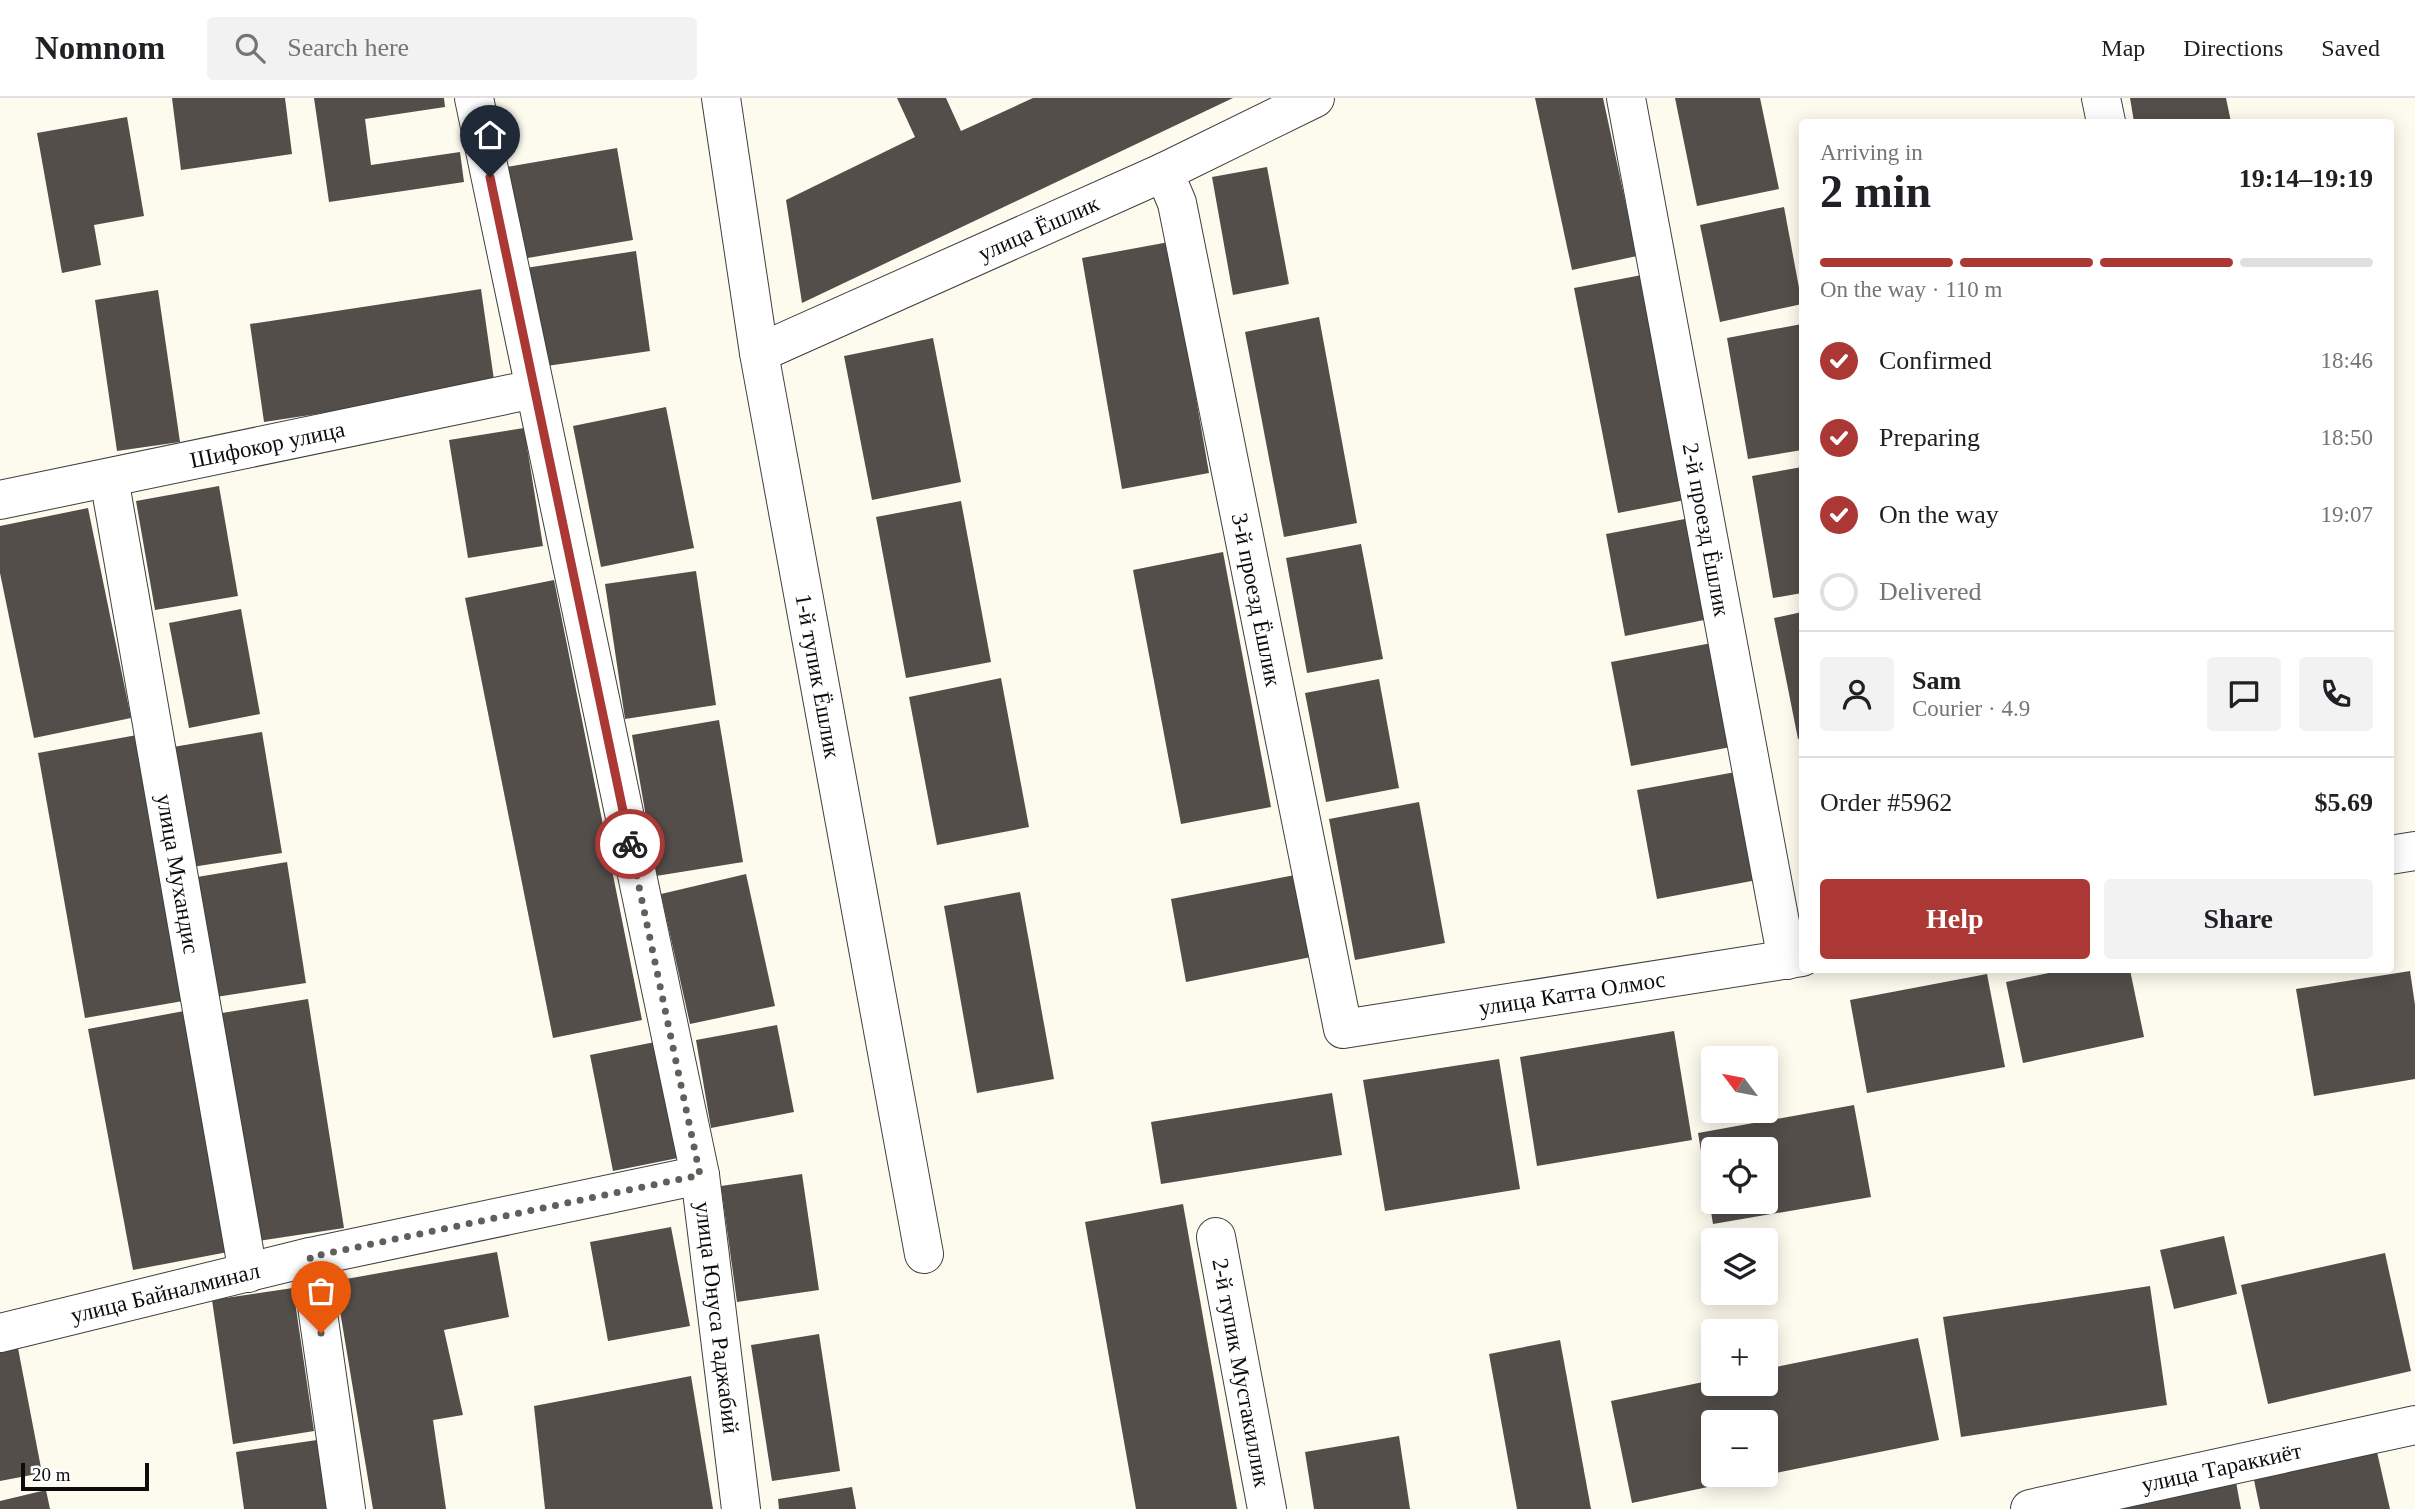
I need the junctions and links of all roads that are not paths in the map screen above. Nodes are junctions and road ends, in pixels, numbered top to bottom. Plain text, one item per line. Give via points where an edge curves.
1 (474, 98) edge
2 (721, 98) edge
3 (1315, 98) edge
4 (1626, 98) edge
5 (2101, 98) edge
6 (2105, 119) edge
7 (1164, 172) junction
8 (759, 353) junction
9 (534, 389) junction
10 (109, 478) junction
11 (0, 500) edge
12 (2415, 851) edge
13 (2394, 854) edge
14 (1795, 959) edge
15 (1343, 1030) joint
16 (700, 1175) junction
17 (1216, 1237) dead end
18 (924, 1254) dead end
19 (310, 1257) junction
20 (248, 1273) junction
21 (0, 1333) edge
22 (2415, 1425) edge
23 (346, 1509) edge
24 (741, 1509) edge
25 (1268, 1509) edge
26 (2030, 1509) edge

1 - 9 street, улица Юнуса Раджабий
2 - 8 street, 1-й тупик Ёшлик
3 - 7 street, улица Ёшлик
4 - 14 street, 2-й проезд Ёшлик
5 - 6 street
7 - 8 street, улица Ёшлик
7 - 15 street, 3-й проезд Ёшлик via 1177,203
8 - 18 street, 1-й тупик Ёшлик
9 - 10 street, Шифокор улица
9 - 16 street, улица Юнуса Раджабий
10 - 11 street, Шифокор улица
10 - 20 street, улица Мухандис
12 - 13 street
14 - 15 street, улица Катта Олмос
16 - 19 street, улица Байналминал
16 - 24 street, улица Юнуса Раджабий
17 - 25 street, 2-й тупик Мустакиллик
19 - 20 street, улица Байналминал
19 - 23 street
20 - 21 street, улица Байналминал
22 - 26 street, улица Тараккиёт

